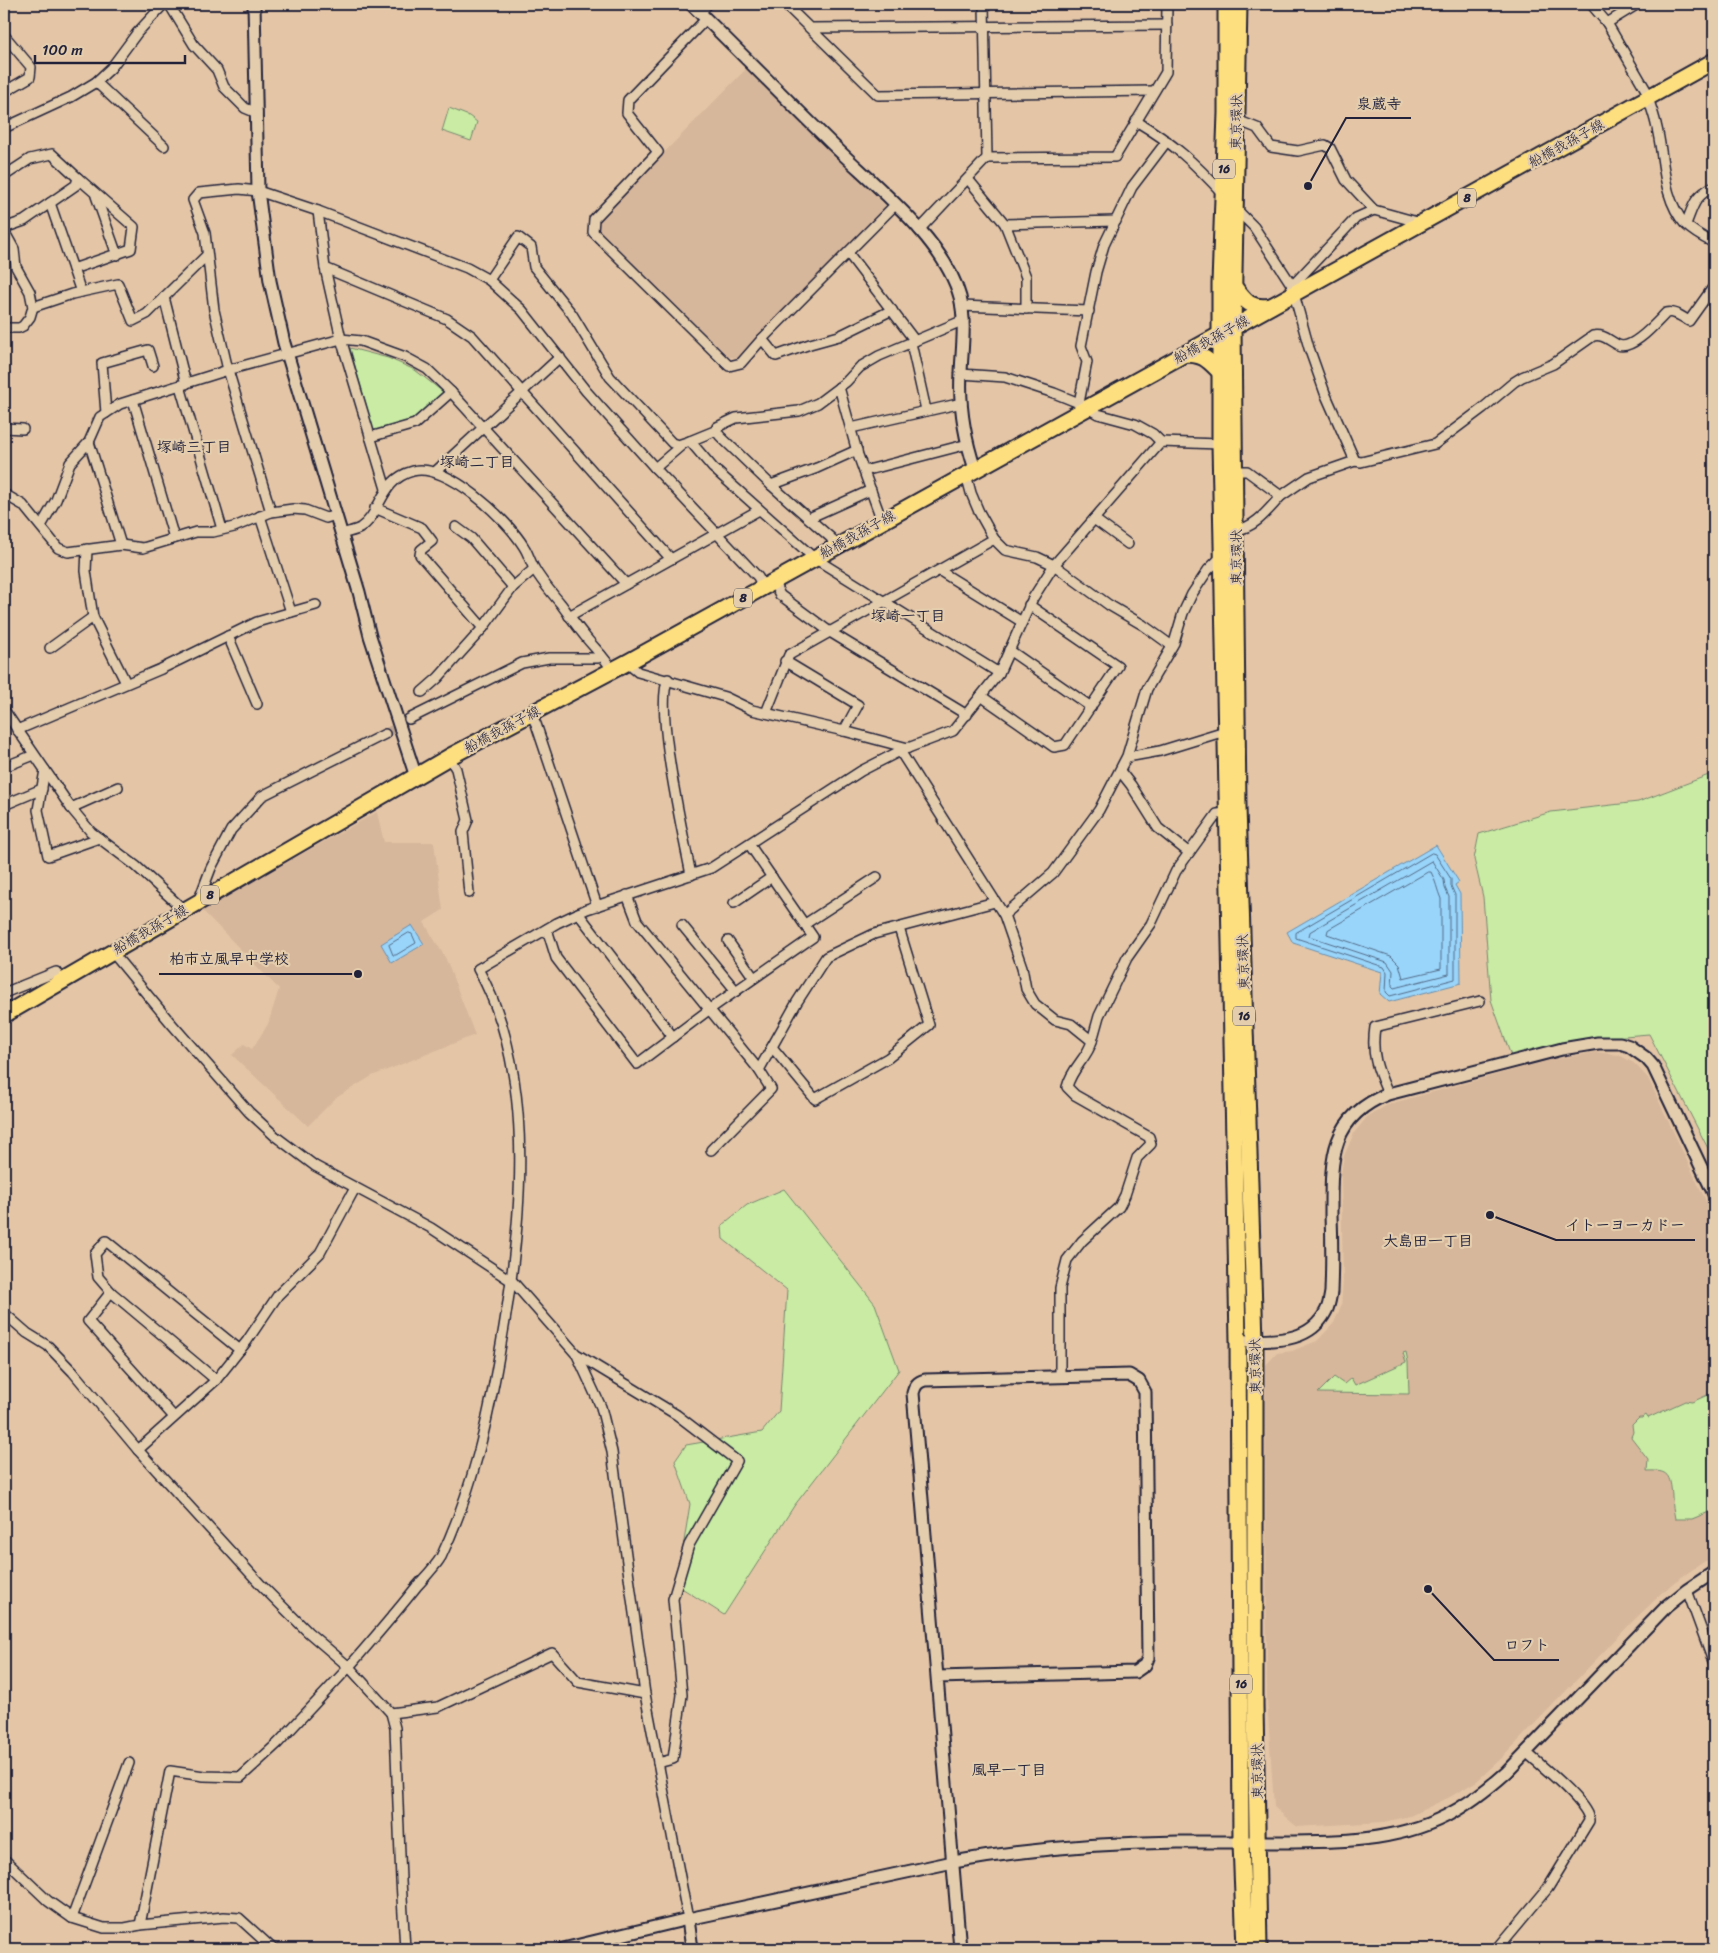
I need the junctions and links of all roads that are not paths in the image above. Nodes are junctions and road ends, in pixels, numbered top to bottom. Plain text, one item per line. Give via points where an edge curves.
1 (164, 4) edge
2 (169, 4) edge
3 (254, 4) edge
4 (691, 4) edge
5 (708, 4) edge
6 (786, 4) edge
7 (984, 4) edge
8 (1167, 4) edge
9 (1226, 4) edge
10 (1239, 4) edge
11 (1591, 4) edge
12 (1638, 4) edge
13 (703, 16) junction
14 (1606, 23) junction
15 (1167, 25) junction
16 (984, 26) junction
17 (811, 28) junction
18 (4, 35) edge
19 (1714, 61) edge
20 (96, 82) junction
21 (1154, 91) junction
22 (4, 92) edge
23 (986, 92) junction
24 (1649, 98) junction
25 (257, 113) junction
26 (1236, 120) junction
27 (1136, 121) junction
28 (5, 126) edge
29 (1167, 141) junction
30 (164, 146) dead end
31 (987, 158) junction
32 (4, 176) edge
33 (78, 178) junction
34 (968, 179) junction
35 (1714, 186) edge
36 (258, 191) junction
37 (95, 193) junction
38 (1229, 201) junction
39 (50, 203) junction
40 (895, 205) junction
41 (1374, 210) junction
42 (318, 211) junction
43 (1116, 220) junction
44 (1421, 223) junction
45 (1005, 224) junction
46 (1686, 224) junction
47 (4, 229) edge
48 (919, 230) junction
49 (1714, 243) edge
50 (848, 253) junction
51 (116, 255) junction
52 (207, 255) junction
53 (325, 268) junction
54 (73, 269) junction
55 (489, 280) junction
56 (1233, 285) junction
57 (1714, 286) edge
58 (1294, 291) junction
59 (81, 292) junction
60 (164, 296) junction
61 (33, 306) junction
62 (961, 306) junction
63 (1271, 306) junction
64 (1026, 309) junction
65 (892, 310) junction
66 (1089, 311) junction
67 (964, 320) junction
68 (4, 328) edge
69 (1226, 330) junction
70 (341, 339) junction
71 (762, 339) junction
72 (913, 342) junction
73 (287, 354) junction
74 (1183, 354) junction
75 (560, 357) junction
76 (153, 366) dead end
77 (228, 370) junction
78 (1221, 373) junction
79 (961, 374) junction
80 (183, 385) junction
81 (839, 388) junction
82 (451, 392) junction
83 (522, 392) junction
84 (133, 400) junction
85 (962, 403) junction
86 (1082, 405) junction
87 (926, 410) junction
88 (106, 413) junction
89 (4, 428) edge
90 (484, 428) junction
91 (851, 428) junction
92 (23, 429) dead end
93 (717, 430) junction
94 (370, 437) junction
95 (89, 442) junction
96 (686, 442) junction
97 (1161, 442) junction
98 (968, 444) junction
99 (1220, 444) junction
100 (857, 450) junction
101 (1355, 461) junction
102 (655, 468) junction
103 (864, 471) junction
104 (1235, 471) junction
105 (435, 472) junction
106 (970, 472) junction
107 (771, 484) junction
108 (386, 489) junction
109 (871, 490) junction
110 (4, 494) edge
111 (1280, 496) junction
112 (375, 508) junction
113 (759, 510) junction
114 (271, 512) junction
115 (336, 515) junction
116 (260, 516) junction
117 (809, 518) junction
118 (1094, 520) junction
119 (882, 521) junction
120 (41, 526) junction
121 (456, 527) dead end
122 (222, 529) junction
123 (1236, 530) junction
124 (342, 534) junction
125 (717, 534) junction
126 (174, 538) junction
127 (994, 539) junction
128 (1128, 544) dead end
129 (121, 545) junction
130 (836, 546) junction
131 (88, 549) junction
132 (1222, 556) junction
133 (814, 558) junction
134 (671, 559) junction
135 (1054, 565) junction
136 (534, 569) junction
137 (940, 571) junction
138 (626, 584) junction
139 (768, 584) junction
140 (513, 587) junction
141 (883, 601) junction
142 (316, 605) dead end
143 (1029, 605) junction
144 (291, 612) junction
145 (569, 616) junction
146 (93, 617) junction
147 (1022, 622) junction
148 (483, 628) junction
149 (830, 632) junction
150 (228, 636) junction
151 (1172, 646) junction
152 (50, 648) dead end
153 (1009, 650) junction
154 (601, 655) junction
155 (630, 661) junction
156 (785, 661) junction
157 (612, 670) junction
158 (999, 673) junction
159 (668, 679) junction
160 (126, 683) junction
161 (422, 692) dead end
162 (982, 696) junction
163 (257, 704) dead end
164 (1090, 707) junction
165 (4, 710) edge
166 (766, 712) junction
167 (531, 714) junction
168 (967, 715) junction
169 (409, 720) tunnel mouth
170 (7, 721) edge
171 (17, 730) junction
172 (844, 731) junction
173 (1225, 731) junction
174 (385, 734) tunnel mouth
175 (904, 749) junction
176 (34, 754) junction
177 (449, 757) junction
178 (1127, 757) junction
179 (4, 766) edge
180 (45, 770) junction
181 (1120, 771) junction
182 (416, 777) junction
183 (118, 787) dead end
184 (42, 789) junction
185 (4, 805) edge
186 (72, 808) junction
187 (1228, 813) junction
188 (99, 838) junction
189 (749, 844) junction
190 (1188, 852) junction
191 (691, 875) junction
192 (772, 877) junction
193 (877, 877) dead end
194 (469, 893) dead end
195 (627, 895) junction
196 (198, 902) junction
197 (995, 902) junction
198 (734, 903) dead end
199 (597, 906) junction
200 (184, 910) junction
201 (578, 914) junction
202 (1004, 915) junction
203 (682, 924) dead end
204 (804, 924) junction
205 (899, 928) junction
206 (547, 929) junction
207 (728, 941) dead end
208 (112, 952) junction
209 (754, 978) junction
210 (61, 981) junction
211 (736, 991) junction
212 (4, 992) edge
213 (1480, 1001) dead end
214 (710, 1009) junction
215 (4, 1014) edge
216 (673, 1037) junction
217 (1092, 1041) junction
218 (772, 1047) junction
219 (759, 1070) junction
220 (1388, 1094) junction
221 (711, 1150) dead end
222 (355, 1188) junction
223 (1714, 1194) edge
224 (512, 1282) junction
225 (111, 1292) junction
226 (4, 1313) edge
227 (1238, 1341) junction
228 (1255, 1341) junction
229 (240, 1350) junction
230 (578, 1354) junction
231 (1060, 1377) junction
232 (216, 1380) junction
233 (174, 1417) junction
234 (138, 1450) junction
235 (1714, 1572) edge
236 (1687, 1590) junction
237 (1714, 1664) edge
238 (349, 1667) junction
239 (936, 1677) junction
240 (645, 1694) junction
241 (391, 1713) junction
242 (1526, 1752) junction
243 (130, 1763) dead end
244 (658, 1763) junction
245 (1241, 1842) junction
246 (1258, 1842) junction
247 (4, 1859) edge
248 (953, 1862) junction
249 (72, 1918) junction
250 (688, 1918) junction
251 (140, 1925) junction
252 (1502, 1947) edge
253 (273, 1949) edge
254 (405, 1949) edge
255 (563, 1949) edge
256 (692, 1949) edge
257 (960, 1949) edge
258 (1245, 1949) edge
259 (1259, 1949) edge

1 - 20 street
2 - 25 street via 194,45 216,70 224,87 245,108
3 - 25 street
4 - 13 street
5 - 13 street
6 - 17 street
7 - 16 street
8 - 15 street
9 - 38 main road, 東京環状 / 16
10 - 26 main road, 東京環状 / 16
11 - 14 street
12 - 14 street
13 - 40 street
13 - 71 street via 628,100 627,113 658,152 594,219 593,232 729,366 741,363
14 - 24 street
15 - 16 street
15 - 21 street via 1166,72
16 - 17 street
16 - 23 street
17 - 23 street via 878,95
18 - 22 street via 31,67 30,77
19 - 24 main road, 船橋我孫子線 / 8
20 - 28 street via 71,97
20 - 30 street
21 - 23 street
21 - 27 street
23 - 31 street
24 - 44 main road, 船橋我孫子線 / 8
24 - 46 street via 1669,195
25 - 36 street
26 - 38 main road, 東京環状 / 16
26 - 41 street via 1257,128 1271,147 1298,151 1325,145 1330,148 1346,180
27 - 29 street
27 - 31 street via 1115,157
29 - 38 street via 1200,169
29 - 43 street via 1132,187
31 - 34 street
32 - 33 street via 30,160 52,154
33 - 37 street
33 - 39 street via 76,185
34 - 45 street
34 - 48 street
35 - 46 street via 1697,198
36 - 42 street
36 - 52 street via 239,189 199,193 193,200 205,233
36 - 73 street via 270,281
37 - 51 street
37 - 51 street via 134,227 131,250
38 - 56 main road, 東京環状 / 16
38 - 58 street via 1254,227
38 - 69 main road, 東京環状 / 16 via 1220,284
39 - 47 street via 24,221
39 - 54 street
40 - 48 street
40 - 50 street
41 - 44 street
41 - 58 street via 1356,218
42 - 53 street
42 - 55 street via 467,268
43 - 45 street
43 - 66 street via 1104,245
44 - 58 main road, 船橋我孫子線 / 8
45 - 64 street via 1026,277
46 - 49 street
47 - 61 street
48 - 62 street via 944,262
50 - 65 street
50 - 71 street
51 - 54 street
52 - 60 street
52 - 77 street via 214,310
53 - 70 street
53 - 83 street via 457,325 481,345
54 - 59 street
55 - 75 street via 522,310
55 - 96 street via 518,237 530,247 536,270 572,314 612,380 672,443
56 - 63 main road via 1254,306
56 - 69 main road, 東京環状 / 16
57 - 101 street via 1689,321 1671,312 1666,313 1636,342 1627,346 1620,346 1600,335 1592,336 1553,364 1514,382 1435,444
58 - 63 main road, 船橋我孫子線 / 8
58 - 101 street via 1309,348
59 - 60 street via 118,284 133,321 147,314
59 - 61 street
60 - 80 street
61 - 68 street via 23,326
62 - 64 street
62 - 67 street
63 - 69 main road, 船橋我孫子線 / 8
64 - 66 street
65 - 71 street via 838,336 776,356
65 - 72 street
66 - 86 street via 1081,346 1086,362
67 - 72 street
67 - 79 street
69 - 74 main road, 船橋我孫子線 / 8
69 - 78 main road, 東京環状 / 16
69 - 104 main road, 東京環状 / 16
70 - 73 street
70 - 82 street via 361,341 405,356 426,369
70 - 94 street
72 - 81 street via 860,367
72 - 87 street
73 - 77 street
73 - 115 street
74 - 78 main road via 1205,357
74 - 86 main road, 船橋我孫子線 / 8
75 - 83 street
75 - 102 street
76 - 88 street via 148,350 102,363
77 - 80 street
77 - 114 street
78 - 99 main road, 東京環状 / 16
79 - 85 street
79 - 86 street via 1005,377
80 - 84 street
80 - 122 street
81 - 91 street
81 - 93 street via 818,403 799,410 736,418 717,427
82 - 90 street
82 - 94 street via 415,424
83 - 90 street
83 - 134 street
84 - 88 street
84 - 126 street
85 - 87 street
85 - 98 street
86 - 97 street via 1098,414 1135,424
86 - 106 main road, 船橋我孫子線 / 8
87 - 91 street
88 - 95 street via 100,417
89 - 92 street
90 - 105 street
90 - 138 street
91 - 100 street
93 - 96 street
93 - 107 street
94 - 108 street
95 - 120 street via 70,463 56,500
95 - 129 street
96 - 102 street
96 - 113 street
97 - 99 street
97 - 118 street
98 - 103 street
98 - 106 street
99 - 132 main road, 東京環状 / 16
100 - 103 street
100 - 107 street
101 - 111 street via 1309,477
102 - 125 street
103 - 109 street
104 - 111 street via 1247,471
104 - 123 main road, 東京環状 / 16
105 - 108 street via 412,471 393,481
105 - 136 street via 481,500 511,530 524,547
106 - 119 main road, 船橋我孫子線 / 8
106 - 127 street via 971,493
107 - 117 street
108 - 112 street
109 - 117 street
109 - 119 street
110 - 120 street via 23,505
111 - 123 street via 1246,529
112 - 124 street via 360,528
112 - 148 street via 422,528 432,541 420,555
113 - 125 street
113 - 133 street
114 - 115 street via 293,509 326,518
114 - 116 street
115 - 124 street
116 - 122 street
116 - 144 street
117 - 130 street
118 - 128 street
118 - 135 street
119 - 130 main road, 船橋我孫子線 / 8
120 - 131 street via 58,548 68,552
121 - 140 street via 471,538
122 - 126 street
123 - 228 main road, 東京環状 / 16 via 1238,807
124 - 182 street via 370,636
125 - 134 street
125 - 139 street
126 - 129 street via 142,548
127 - 135 street via 1006,550 1037,557
127 - 137 street
129 - 131 street
130 - 133 main road, 船橋我孫子線 / 8
131 - 146 street via 86,571
132 - 151 street via 1192,594
132 - 173 main road, 東京環状 / 16
133 - 139 main road, 船橋我孫子線 / 8
133 - 141 street
134 - 138 street
135 - 143 street
135 - 151 street
136 - 140 street
136 - 145 street
137 - 141 street
137 - 147 street
138 - 145 street
139 - 149 street
139 - 155 main road, 船橋我孫子線 / 8
140 - 148 street
141 - 149 street
141 - 158 street
142 - 144 street
143 - 147 street
143 - 164 street via 1118,666
144 - 150 street via 257,622
145 - 154 street
146 - 152 street
146 - 160 street
147 - 153 street
148 - 161 street
149 - 156 street via 789,655
149 - 168 street
150 - 160 street
150 - 163 street
151 - 178 street via 1147,689
153 - 158 street
153 - 164 street
154 - 157 street
154 - 169 street via 598,658 549,658 522,663
155 - 157 main road, 船橋我孫子線 / 8
155 - 159 street via 638,672
156 - 166 street
156 - 172 street via 858,705
157 - 167 main road, 船橋我孫子線 / 8
158 - 162 street
159 - 166 street via 725,697 752,710
159 - 191 street via 664,687 666,737
160 - 171 street
162 - 164 street via 1054,747 1065,745
162 - 168 street
165 - 170 street
166 - 172 street
167 - 177 main road, 船橋我孫子線 / 8
167 - 199 street
168 - 175 street via 953,731
170 - 171 street
171 - 176 street
172 - 175 street
173 - 178 street via 1160,751
173 - 187 main road, 東京環状 / 16
174 - 196 street via 262,796 231,830
175 - 189 street via 861,771
175 - 197 street
176 - 179 street
176 - 180 street
177 - 182 main road, 船橋我孫子線 / 8
177 - 194 street via 456,770 468,820 462,832
178 - 181 street
180 - 184 street
180 - 186 street
181 - 190 street via 1158,828
181 - 202 street via 1099,810 1063,862
182 - 196 main road, 船橋我孫子線 / 8
183 - 186 street
184 - 185 street
184 - 188 street via 38,810 48,856
186 - 188 street
187 - 190 street via 1217,814
187 - 227 main road, 東京環状 / 16
188 - 200 street via 136,866
189 - 191 street via 711,868
189 - 192 street
190 - 217 street via 1151,924 1117,975
191 - 195 street
192 - 198 street
192 - 204 street
193 - 204 street
195 - 199 street
195 - 214 street via 637,921
196 - 200 main road, 船橋我孫子線 / 8
197 - 202 street
197 - 205 street
199 - 201 street
200 - 208 main road, 船橋我孫子線 / 8
201 - 206 street
201 - 216 street
202 - 217 street via 1026,989 1035,1004 1055,1020 1071,1024
203 - 211 street
204 - 209 street via 813,937
205 - 218 street via 874,934 826,957
205 - 218 street via 929,1025 888,1058 815,1099
206 - 216 street via 556,958 637,1064
206 - 224 street via 478,969 498,1010 512,1065 518,1114 519,1199
207 - 209 street
208 - 210 main road, 船橋我孫子線 / 8
208 - 222 street via 249,1112 274,1136 315,1166
209 - 211 street
210 - 212 street via 56,972
210 - 215 main road, 船橋我孫子線 / 8
211 - 214 street
213 - 220 street via 1375,1027 1373,1052
214 - 216 street
214 - 219 street
217 - 231 street via 1089,1052 1076,1065 1067,1087 1074,1095 1149,1137 1151,1144 1137,1158 1119,1207 1082,1241 1067,1260 1060,1288
218 - 219 street
219 - 221 street via 771,1088
220 - 223 street via 1562,1049 1620,1043 1638,1052 1653,1066
220 - 228 street via 1369,1103 1348,1121 1334,1150 1331,1171 1331,1292 1327,1310 1303,1336
222 - 224 street via 431,1228
222 - 229 street via 320,1252 278,1295
224 - 230 street
224 - 238 street via 491,1406 465,1500 440,1559
225 - 229 street via 98,1277 95,1254 106,1241
225 - 232 street
225 - 233 street via 88,1321
226 - 234 street via 48,1346
227 - 228 street
227 - 245 main road, 東京環状 / 16
228 - 246 main road, 東京環状 / 16
229 - 232 street
230 - 240 street via 601,1407 612,1452
230 - 244 street via 677,1415 736,1461 689,1545 673,1599 682,1695 673,1759
231 - 239 street via 925,1380 914,1388
231 - 239 street via 1129,1375 1139,1381 1145,1392 1148,1658 1145,1665 1135,1672
232 - 233 street
233 - 234 street
234 - 238 street via 262,1586
235 - 236 street
236 - 237 street
236 - 242 street via 1653,1620
238 - 241 street
238 - 251 street via 278,1743 241,1777 170,1771
239 - 248 street
240 - 241 street via 578,1682 552,1653 438,1707
240 - 244 street
241 - 254 street via 397,1741
242 - 246 street via 1488,1789 1467,1804 1411,1829 1360,1840
242 - 252 street via 1583,1804 1589,1821 1548,1888
243 - 249 street
244 - 250 street
245 - 246 street
245 - 248 street via 1092,1845 997,1854
245 - 258 main road, 東京環状 / 16
246 - 259 main road, 東京環状 / 16
247 - 249 street via 48,1902
248 - 250 street
248 - 257 street
249 - 251 street via 104,1928
250 - 255 street
250 - 256 street
251 - 253 street via 224,1916 239,1918

